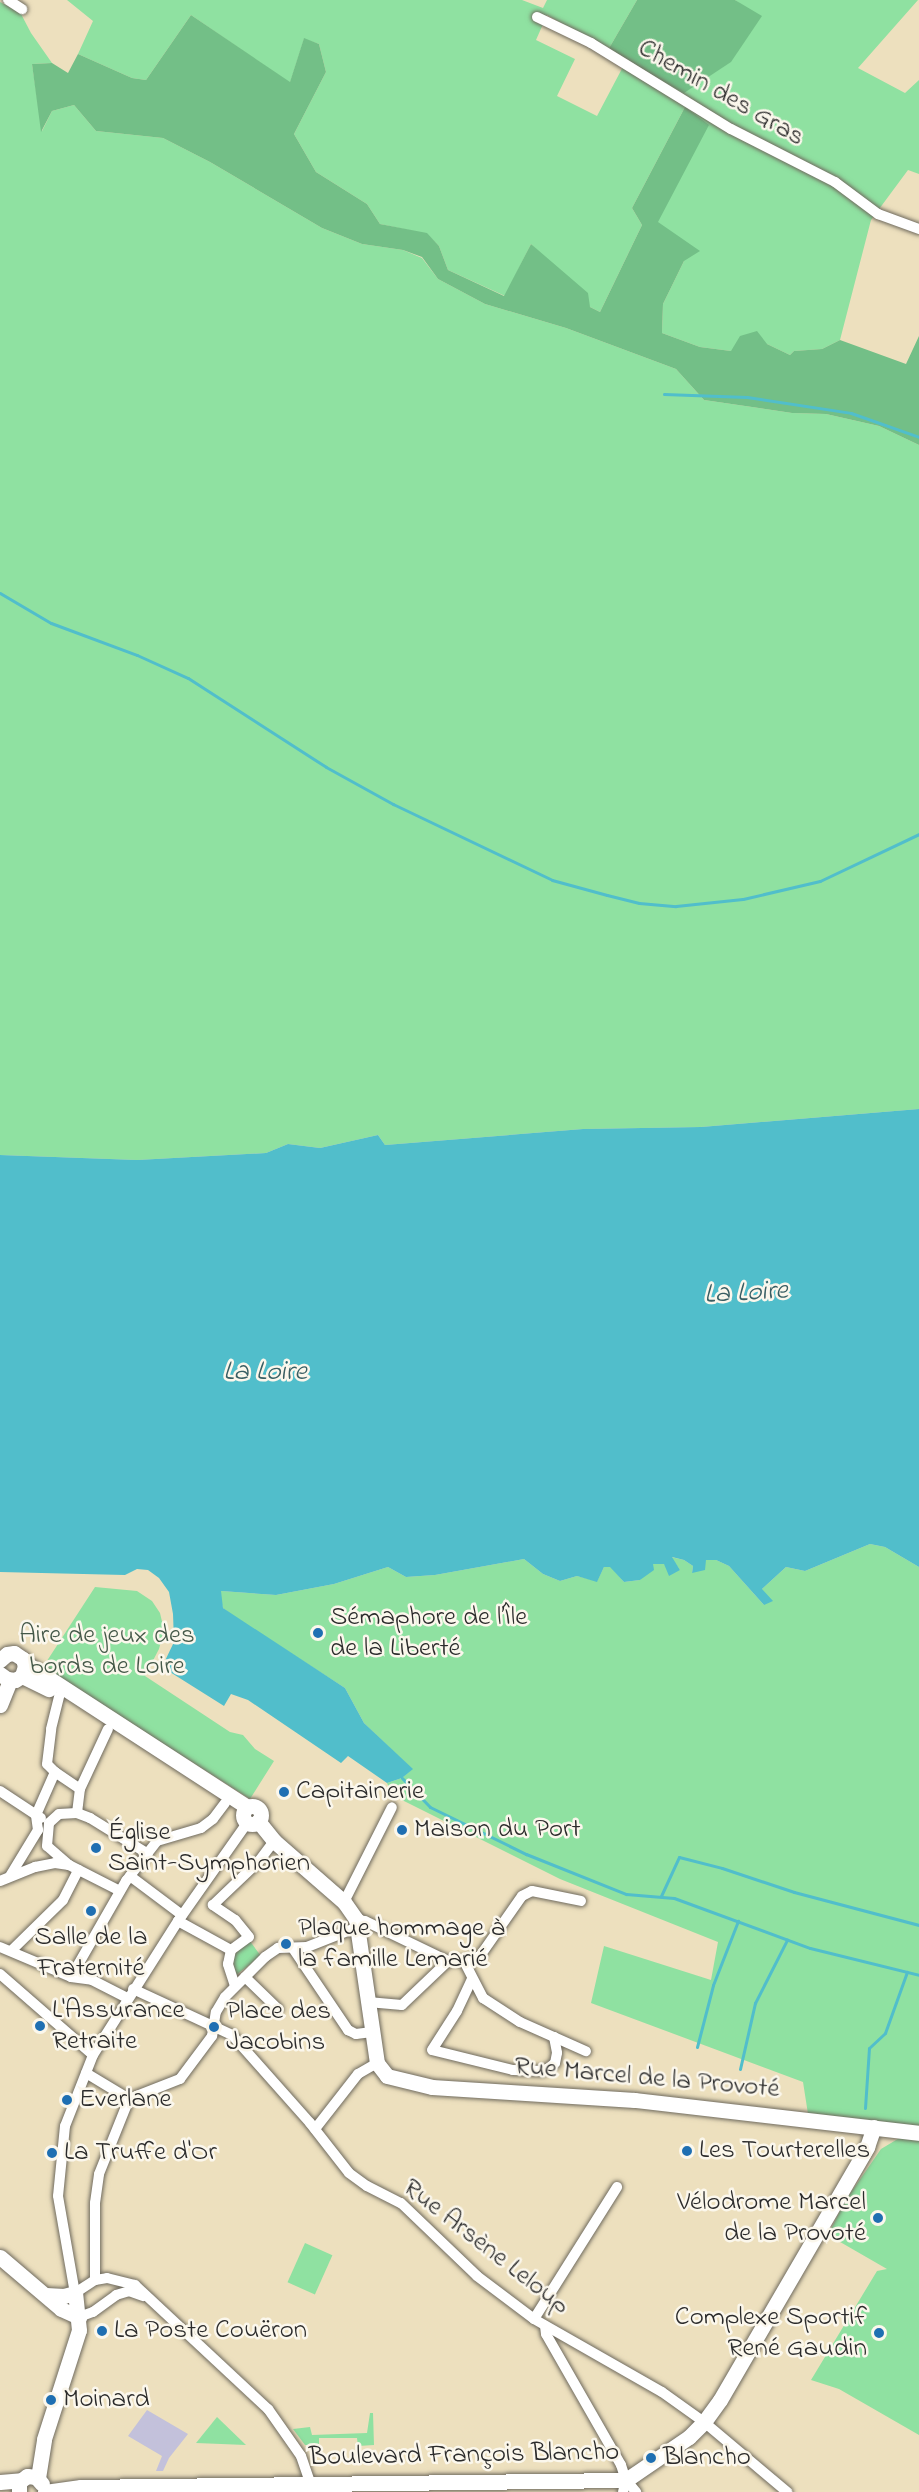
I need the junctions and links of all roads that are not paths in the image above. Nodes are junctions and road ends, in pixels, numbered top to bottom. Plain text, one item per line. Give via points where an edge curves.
1 (8, 0) edge
2 (22, 9) dead end
3 (537, 17) dead end
4 (919, 229) edge
5 (1, 1657) edge
6 (14, 1673) edge
7 (59, 1696) junction
8 (0, 1705) edge
9 (108, 1729) junction
10 (55, 1772) junction
11 (80, 1789) junction
12 (0, 1791) edge
13 (225, 1803) junction
14 (392, 1806) dead end
15 (77, 1813) junction
16 (36, 1815) junction
17 (249, 1816) junction
18 (49, 1823) junction
19 (271, 1839) junction
20 (148, 1854) junction
21 (73, 1868) junction
22 (5, 1879) edge
23 (126, 1883) junction
24 (341, 1899) junction
25 (581, 1901) dead end
26 (180, 1918) junction
27 (358, 1926) junction
28 (0, 1947) edge
29 (12, 1950) junction
30 (231, 1950) junction
31 (294, 1950) junction
32 (448, 1961) junction
33 (465, 1961) junction
34 (0, 1974) edge
35 (71, 1977) junction
36 (245, 1977) junction
37 (472, 1979) junction
38 (235, 1986) junction
39 (130, 1993) junction
40 (368, 2002) junction
41 (278, 2009) dead end
42 (215, 2025) junction
43 (372, 2032) junction
44 (554, 2037) junction
45 (586, 2051) dead end
46 (93, 2055) junction
47 (377, 2063) junction
48 (86, 2073) junction
49 (129, 2099) junction
50 (874, 2127) junction
51 (315, 2129) junction
52 (919, 2133) edge
53 (617, 2187) dead end
54 (0, 2257) edge
55 (115, 2279) junction
56 (95, 2280) junction
57 (75, 2293) junction
58 (46, 2295) junction
59 (116, 2295) junction
60 (156, 2303) junction
61 (79, 2317) junction
62 (534, 2319) junction
63 (545, 2326) junction
64 (704, 2422) junction
65 (0, 2482) edge
66 (31, 2485) edge
67 (624, 2486) edge
68 (319, 2487) edge
69 (0, 2489) edge
70 (72, 2489) edge
71 (636, 2492) edge
72 (787, 2492) edge

1 - 2 street
3 - 4 street, Chemin des Gras via 591,43 730,129 835,182 878,214
5 - 6 street via 14,1653
6 - 7 street via 38,1681
6 - 8 street
6 - 17 street
7 - 9 street
7 - 10 street via 47,1764
9 - 11 street
9 - 13 street
10 - 11 street
10 - 16 street
11 - 15 street
12 - 16 street
13 - 17 street
13 - 20 street via 207,1824 158,1841
14 - 24 street
15 - 18 street via 59,1814
15 - 20 street
16 - 18 street
16 - 22 street via 38,1830
17 - 19 street
17 - 26 street
18 - 21 street via 47,1846
19 - 24 street
19 - 30 street via 260,1862 213,1905 235,1920 249,1937
20 - 23 street
21 - 22 street via 55,1863
21 - 23 street
21 - 29 street via 63,1900
23 - 26 street
23 - 35 street
24 - 27 street
25 - 33 street via 532,1891 522,1896 480,1956
26 - 30 street
26 - 39 street
27 - 31 street
27 - 32 street via 365,1921
27 - 40 street
28 - 29 street, Rue Arsène Leloup
29 - 35 street, Rue Arsène Leloup
30 - 38 street via 228,1964
31 - 36 street via 278,1948
31 - 43 street via 348,2030 356,2034
32 - 33 street
32 - 40 street via 402,2005
33 - 37 street
34 - 46 street
35 - 39 street, Rue Arsène Leloup
36 - 38 street
36 - 41 street
37 - 44 street via 483,1998 495,2008
37 - 44 street via 432,2050 513,2070 542,2071 555,2063
38 - 42 street via 216,2012
39 - 42 street, Rue Arsène Leloup
39 - 46 street
40 - 43 street
42 - 49 street via 212,2036 180,2079
42 - 51 street, Rue Arsène Leloup via 236,2038
43 - 47 street
44 - 45 street
46 - 48 street
47 - 50 street, Rue Marcel de la Provoté via 387,2076 432,2087 635,2100
47 - 51 street via 358,2074
48 - 49 street
48 - 57 street via 65,2126 57,2185
49 - 56 street via 99,2174
50 - 52 street, Rue Marcel de la Provoté
50 - 64 street, Boulevard François Blancho via 872,2138 782,2295
51 - 62 street, Rue Arsène Leloup via 349,2173 401,2204 477,2276
53 - 62 street
54 - 58 street
55 - 56 street
55 - 59 street
55 - 60 street via 135,2285
56 - 57 street
57 - 58 street
57 - 61 street
58 - 61 street via 61,2309
59 - 60 street via 129,2291
59 - 61 street
60 - 68 street via 268,2409
61 - 66 street via 78,2338
62 - 63 street, Rue Arsène Leloup
63 - 64 street, Rue Arsène Leloup via 635,2375
63 - 67 street via 621,2465
64 - 67 street, Boulevard François Blancho
64 - 72 street, Rue Arsène Leloup
65 - 66 street, Boulevard François Blancho
66 - 69 street, Boulevard François Blancho
66 - 70 street, Boulevard François Blancho
67 - 68 street, Boulevard François Blancho
67 - 71 street
68 - 70 street, Boulevard François Blancho

